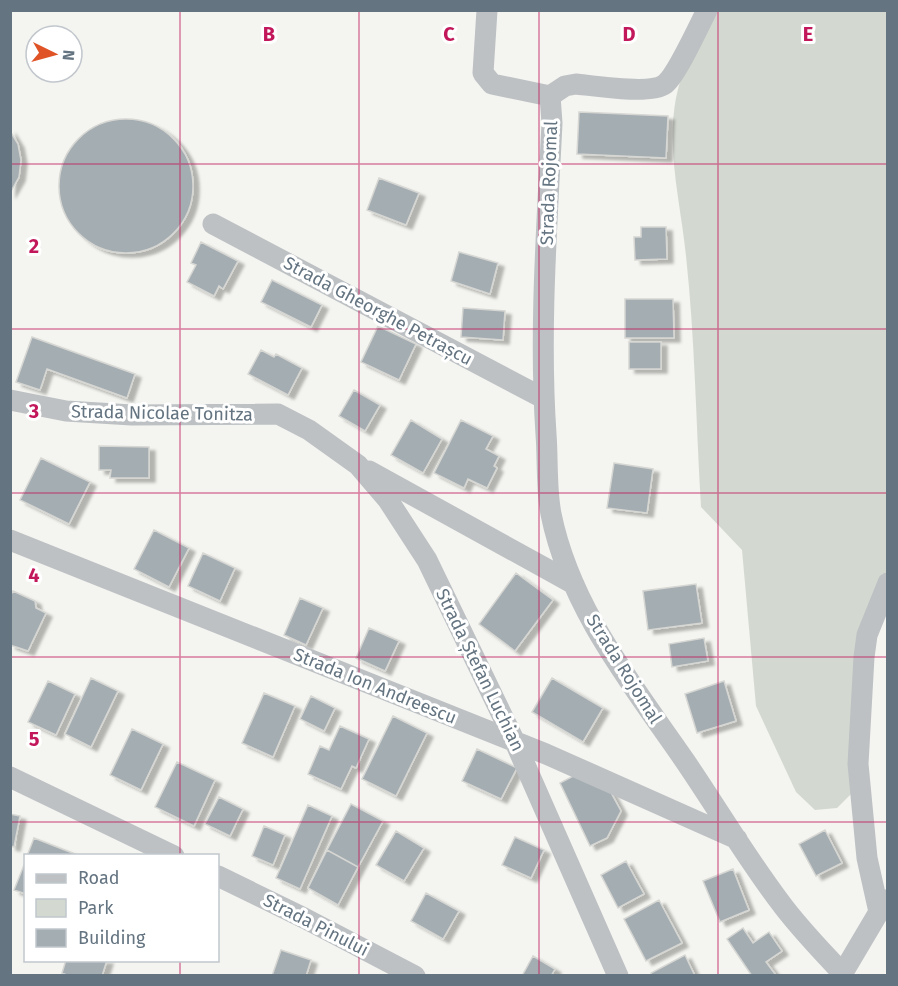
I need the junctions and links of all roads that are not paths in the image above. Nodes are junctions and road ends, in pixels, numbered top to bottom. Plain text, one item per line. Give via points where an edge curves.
1 (487, 10) edge
2 (707, 10) edge
3 (550, 96) junction
4 (213, 224) dead end
5 (543, 398) junction
6 (10, 400) edge
7 (278, 414) joint
8 (358, 465) junction
9 (10, 540) edge
10 (888, 583) edge
11 (574, 584) junction
12 (515, 742) junction
13 (10, 777) edge
14 (737, 840) junction
15 (172, 854) edge
16 (219, 876) edge
17 (883, 905) edge
18 (842, 974) edge
19 (414, 975) edge
20 (618, 975) edge

1 - 3 street, Strada Rojomal via 483,73 492,84
2 - 3 street, Strada Rojomal via 675,72 664,85 645,90 576,84
3 - 5 street, Strada Rojomal
4 - 5 street, Strada Gheorghe Petrașcu
5 - 11 street, Strada Rojomal via 550,510
6 - 7 street, Strada Nicolae Tonitza via 66,411 132,415
7 - 8 street, Strada Ștefan Luchian via 309,430
8 - 11 street
8 - 12 street, Strada Ștefan Luchian via 388,500 427,560
9 - 12 street, Strada Ion Andreescu
10 - 17 street via 866,646 858,764 867,858
11 - 14 street, Strada Rojomal via 599,635
12 - 14 street, Strada Ion Andreescu
12 - 20 street, Strada Ștefan Luchian
13 - 15 street
14 - 18 street, Strada Rojomal via 780,904
16 - 19 street, Strada Pinului
17 - 18 street

